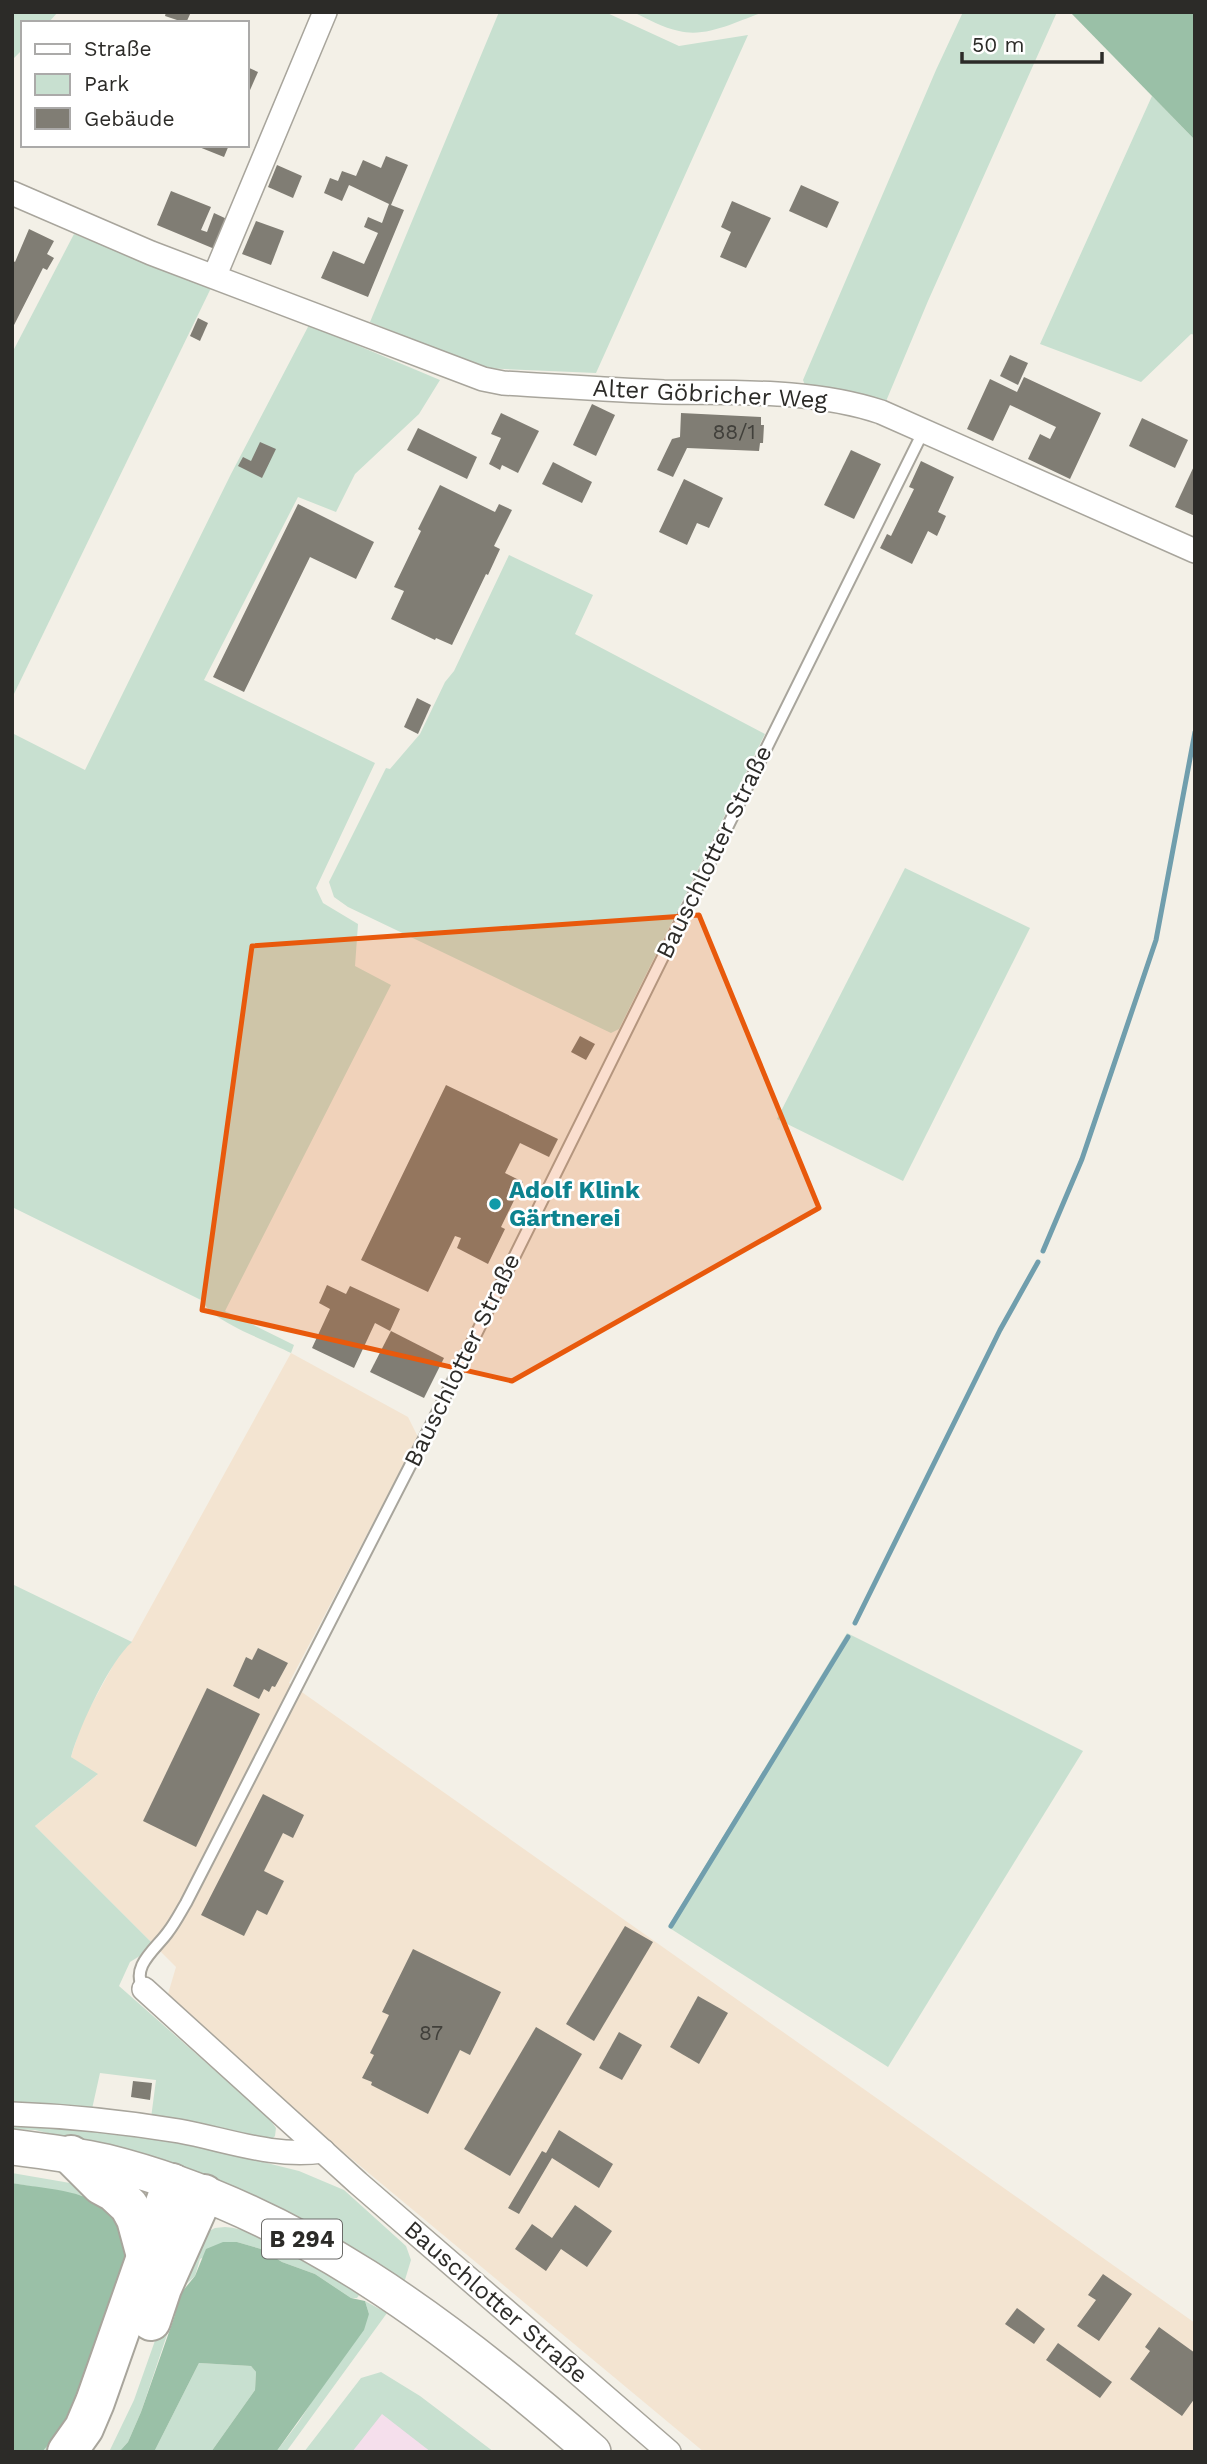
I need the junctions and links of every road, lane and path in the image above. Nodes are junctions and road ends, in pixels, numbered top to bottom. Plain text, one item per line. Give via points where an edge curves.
1 (325, 12) edge
2 (12, 193) edge
3 (215, 275) junction
4 (923, 432) junction
5 (1195, 551) edge
6 (144, 1989) joint
7 (12, 2114) edge
8 (12, 2147) edge
9 (323, 2151) junction
10 (71, 2155) junction
11 (188, 2188) junction
12 (146, 2256) junction
13 (67, 2452) edge
14 (96, 2452) edge
15 (593, 2452) edge
16 (669, 2452) edge

1 - 3 street
2 - 3 street, Alter Göbricher Weg via 151,253
3 - 4 street, Alter Göbricher Weg via 484,379 831,398 881,412
4 - 5 street, Alter Göbricher Weg
4 - 6 lane, Bauschlotter Straße via 363,1558 186,1903 141,1966
6 - 9 street, Bauschlotter Straße
7 - 9 street via 120,2122 271,2152
8 - 10 main road, B 294
9 - 16 street, Bauschlotter Straße
10 - 11 main road, B 294
10 - 12 highway via 129,2206
11 - 12 highway
11 - 14 highway via 162,2288 116,2414
11 - 15 main road, B 294 via 284,2229 395,2294 490,2365
12 - 13 highway via 95,2402

